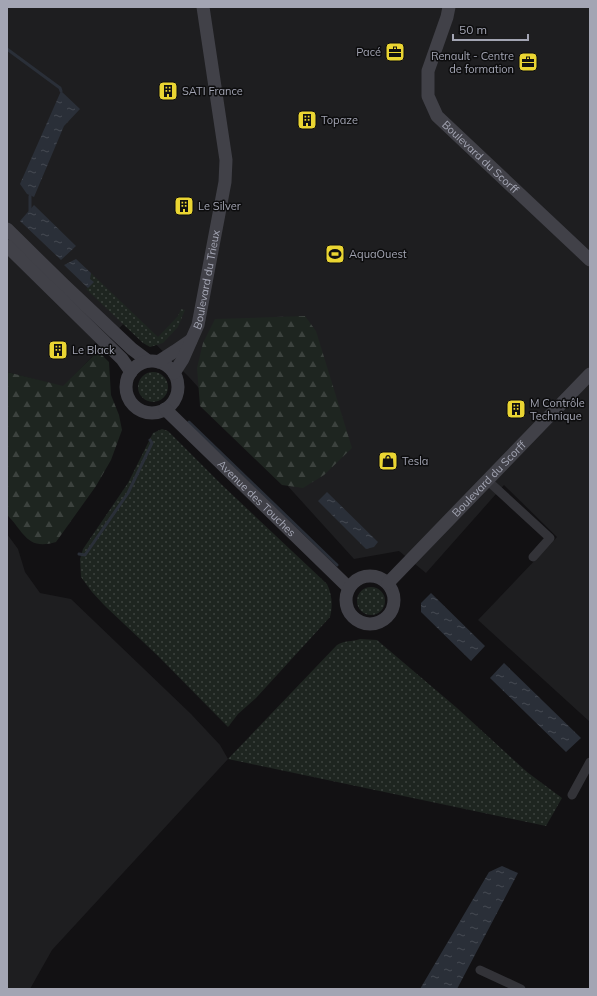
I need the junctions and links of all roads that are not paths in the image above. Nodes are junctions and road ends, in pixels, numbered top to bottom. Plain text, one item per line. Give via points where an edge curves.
1 (203, 7) edge
2 (449, 7) edge
3 (7, 229) edge
4 (7, 246) edge
5 (590, 260) edge
6 (192, 339) junction
7 (153, 362) junction
8 (131, 372) junction
9 (174, 373) junction
10 (590, 374) edge
11 (165, 409) junction
12 (487, 480) junction
13 (533, 557) dead end
14 (388, 583) junction
15 (349, 588) junction
16 (590, 762) edge
17 (572, 795) dead end
18 (480, 970) dead end
19 (521, 989) edge

1 - 6 street, Boulevard du Trieux via 226,160 225,182 198,325
2 - 5 street, Boulevard du Scorff via 428,71 428,96 437,116
3 - 7 street via 137,353
4 - 8 street via 122,359
6 - 7 street, Boulevard du Trieux via 176,351
6 - 9 street, Boulevard du Trieux
7 - 8 street via 138,365
7 - 9 street via 167,366
8 - 11 street via 127,381 127,391 133,404 141,410 151,412
9 - 11 street via 178,382 177,392 173,402
10 - 12 street, Boulevard du Scorff
11 - 15 street, Avenue des Touches
12 - 13 street via 550,538
12 - 14 street, Boulevard du Scorff
14 - 15 street via 382,578 368,576 356,580
14 - 15 street via 394,594 392,610 384,620 374,624 358,621 348,611 346,595
16 - 17 street
18 - 19 street

